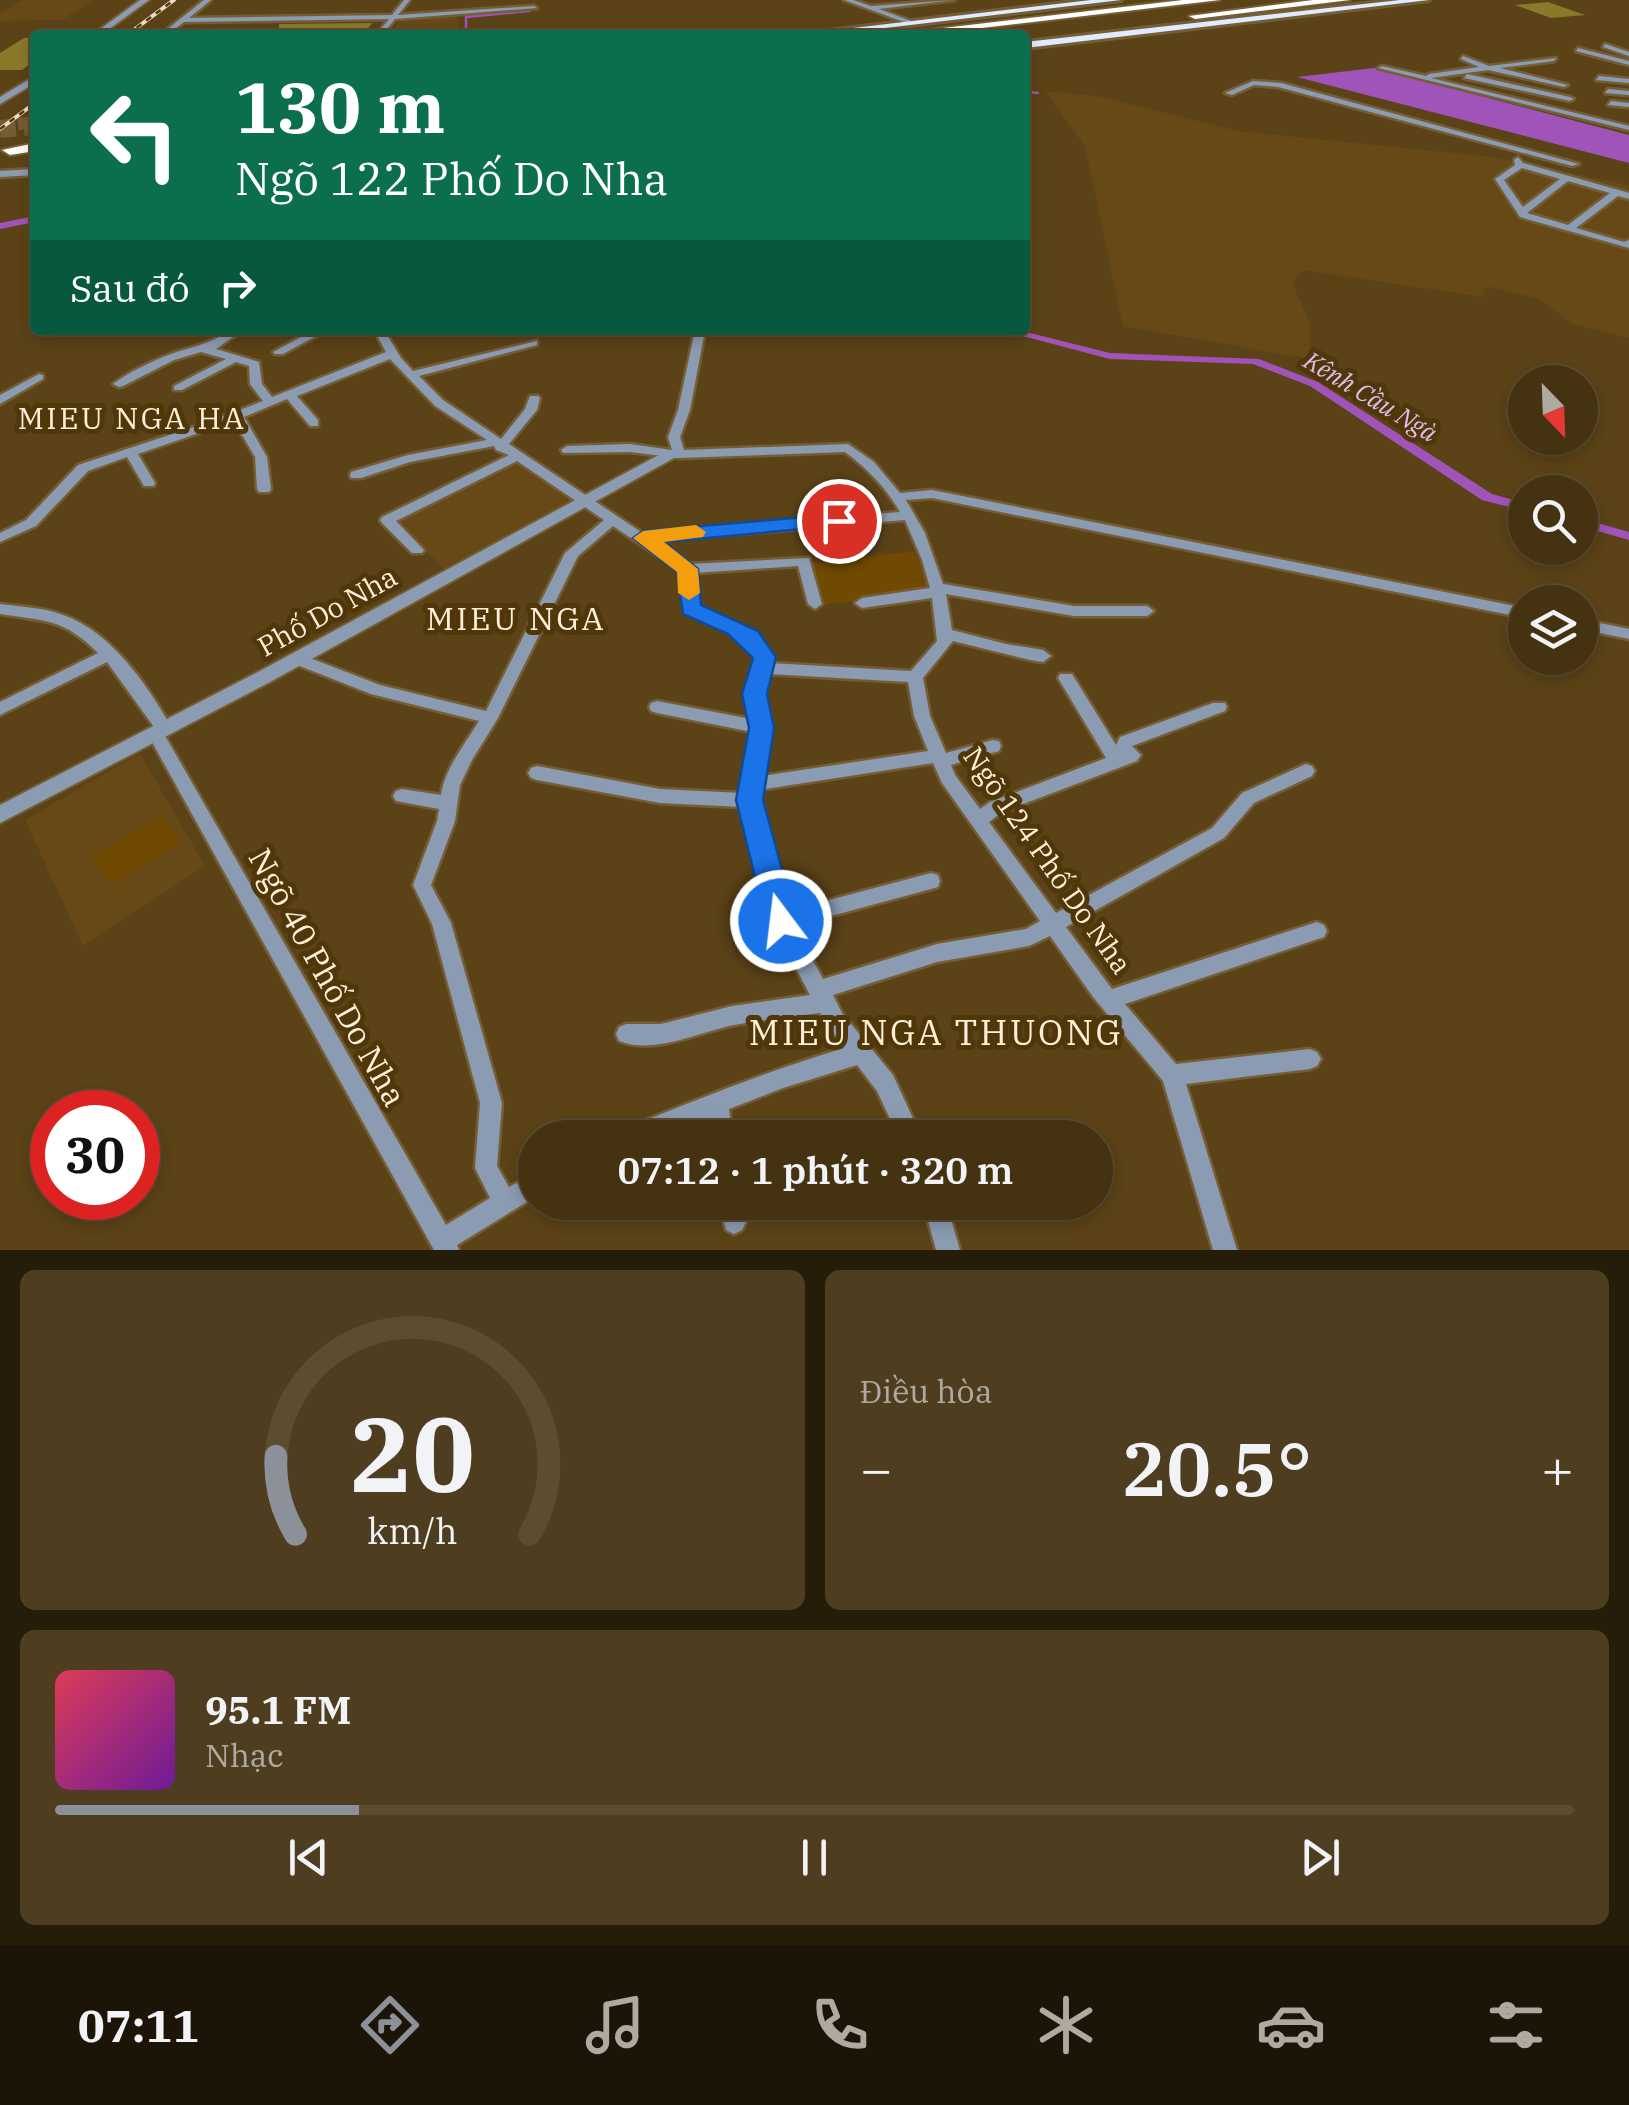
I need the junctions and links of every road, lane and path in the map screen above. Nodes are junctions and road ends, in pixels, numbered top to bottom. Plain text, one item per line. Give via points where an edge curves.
1 (146, 0) edge
2 (208, 0) edge
3 (407, 0) edge
4 (847, 0) edge
5 (904, 0) edge
6 (952, 0) edge
7 (1080, 0) edge
8 (1116, 0) edge
9 (1214, 0) edge
10 (1344, 0) edge
11 (1424, 0) edge
12 (1103, 2) edge
13 (1185, 3) edge
14 (916, 4) junction
15 (1046, 4) edge
16 (534, 8) dead end
17 (872, 8) junction
18 (394, 17) junction
19 (182, 20) junction
20 (1224, 22) junction
21 (912, 23) junction
22 (103, 30) edge
23 (170, 30) edge
24 (383, 30) edge
25 (847, 30) edge
26 (935, 30) edge
27 (1030, 34) edge
28 (1030, 44) edge
29 (1605, 46) dead end
30 (1548, 47) dead end
31 (1578, 50) dead end
32 (1629, 54) edge
33 (1463, 58) dead end
34 (1554, 60) junction
35 (1593, 66) dead end
36 (1629, 66) edge
37 (1382, 68) dead end
38 (1488, 68) junction
39 (1454, 72) junction
40 (1420, 77) junction
41 (1600, 78) dead end
42 (1629, 81) edge
43 (30, 82) edge
44 (1564, 85) junction
45 (1608, 90) dead end
46 (1228, 93) dead end
47 (1629, 93) edge
48 (1570, 100) junction
49 (0, 101) edge
50 (1612, 104) dead end
51 (1629, 105) edge
52 (1575, 114) junction
53 (1629, 128) edge
54 (30, 149) edge
55 (11, 151) dead end
56 (1575, 164) dead end
57 (30, 172) edge
58 (0, 174) edge
59 (1567, 178) junction
60 (1616, 192) junction
61 (1629, 196) edge
62 (1521, 213) junction
63 (1569, 229) junction
64 (1629, 243) edge
65 (230, 335) edge
66 (312, 335) edge
67 (382, 335) edge
68 (698, 335) edge
69 (532, 343) dead end
70 (206, 350) junction
71 (279, 352) dead end
72 (394, 354) junction
73 (232, 360) junction
74 (411, 375) junction
75 (39, 378) dead end
76 (119, 384) dead end
77 (178, 388) dead end
78 (289, 394) junction
79 (534, 398) dead end
80 (0, 400) edge
81 (270, 402) junction
82 (237, 415) junction
83 (314, 423) dead end
84 (496, 445) junction
85 (567, 450) dead end
86 (130, 453) junction
87 (675, 454) junction
88 (515, 456) junction
89 (356, 475) dead end
90 (149, 483) dead end
91 (264, 489) dead end
92 (898, 498) junction
93 (586, 501) junction
94 (908, 516) junction
95 (612, 520) junction
96 (0, 538) edge
97 (643, 538) junction
98 (417, 550) dead end
99 (687, 569) junction
100 (939, 590) junction
101 (862, 603) dead end
102 (815, 604) dead end
103 (0, 609) edge
104 (1508, 610) edge
105 (1148, 611) dead end
106 (1598, 628) edge
107 (945, 634) junction
108 (1629, 634) edge
109 (108, 654) junction
110 (1043, 656) dead end
111 (297, 659) junction
112 (763, 668) junction
113 (915, 676) junction
114 (1066, 678) dead end
115 (656, 707) dead end
116 (1219, 707) dead end
117 (0, 710) edge
118 (490, 718) junction
119 (761, 728) junction
120 (160, 730) junction
121 (993, 746) dead end
122 (1127, 758) junction
123 (940, 759) junction
124 (1306, 771) dead end
125 (537, 773) dead end
126 (751, 792) junction
127 (402, 796) dead end
128 (447, 803) junction
129 (0, 815) edge
130 (978, 820) junction
131 (931, 881) dead end
132 (781, 921) junction
133 (1053, 924) junction
134 (1317, 931) dead end
135 (822, 996) junction
136 (1108, 1000) junction
137 (626, 1034) dead end
138 (862, 1053) junction
139 (1310, 1059) dead end
140 (1172, 1075) junction
141 (717, 1103) junction
142 (675, 1120) edge
143 (719, 1120) edge
144 (902, 1120) edge
145 (518, 1194) edge
146 (504, 1202) junction
147 (939, 1220) edge
148 (445, 1246) edge
149 (948, 1250) edge
150 (1225, 1250) edge

1 - 22 street
2 - 19 street
3 - 18 street
4 - 17 street
5 - 14 street
6 - 14 street
7 - 12 main road
8 - 12 main road
9 - 26 highway
10 - 27 highway
11 - 20 main road
12 - 15 main road
13 - 20 main road
14 - 17 street
15 - 21 main road
16 - 18 street
17 - 21 street
18 - 19 street
18 - 24 street
19 - 23 street
20 - 28 main road
21 - 25 main road
29 - 32 street
30 - 34 street
31 - 36 street
33 - 38 street
34 - 38 street
34 - 44 street
35 - 36 street
37 - 40 street
38 - 39 street
38 - 44 street
39 - 40 street
39 - 48 street
40 - 52 street
41 - 42 street
43 - 49 street
44 - 48 street
45 - 47 street
46 - 56 street via 1268,83
48 - 52 street
50 - 51 street
52 - 53 street
54 - 55 highway
57 - 58 street
59 - 60 street
59 - 62 street
59 - 62 street via 1519,162 1500,179
60 - 61 street
60 - 63 street
62 - 63 street
63 - 64 street
65 - 70 street
66 - 71 street
67 - 72 street
68 - 87 street
69 - 74 street
70 - 73 street
70 - 76 street via 170,358
72 - 74 street
72 - 78 street
73 - 77 street
73 - 81 street via 255,364 256,384
74 - 84 street
75 - 80 street
78 - 81 street
78 - 83 street
79 - 84 street via 531,410
81 - 82 street
82 - 86 street
82 - 91 street via 261,457
84 - 88 street
84 - 89 street
85 - 87 street
86 - 90 street
86 - 96 street via 83,468 31,523
87 - 92 street via 848,448
87 - 93 street, Phố Do Nha
88 - 93 street
88 - 98 street via 388,520
92 - 94 street
92 - 104 street via 932,494
93 - 95 street
93 - 111 street, Phố Do Nha
94 - 97 street
94 - 100 street
95 - 97 street
95 - 118 street via 572,552
97 - 99 street
99 - 102 street via 804,561
99 - 112 street via 690,609 750,637 764,657
100 - 101 street
100 - 105 street via 1074,611
100 - 107 street
103 - 109 street, Ngõ 40 Phố Do Nha via 62,621
106 - 108 street
107 - 110 street
107 - 113 street
109 - 117 street
109 - 120 street, Ngõ 40 Phố Do Nha
111 - 118 street via 377,690
111 - 120 street, Phố Do Nha
112 - 113 street
112 - 119 street via 754,694
113 - 123 street, Ngõ 124 Phố Do Nha
114 - 122 street
115 - 119 street
116 - 122 street via 1125,743
118 - 128 street via 464,757
119 - 126 street
120 - 129 street, Phố Do Nha
120 - 148 street, Ngõ 40 Phố Do Nha
121 - 123 street
122 - 130 street via 996,807
123 - 126 street
123 - 130 street, Ngõ 124 Phố Do Nha
124 - 133 street via 1248,798 1218,832
125 - 126 street via 660,796
126 - 132 street
127 - 128 street
128 - 146 street via 422,885 442,923 475,1040 490,1103 486,1168
130 - 133 street, Ngõ 124 Phố Do Nha
131 - 132 street
132 - 135 street
133 - 135 street via 1029,937 937,953
133 - 136 street, Ngõ 124 Phố Do Nha
134 - 136 street
135 - 137 street via 661,1034
135 - 138 street
136 - 140 street, Ngõ 124 Phố Do Nha
138 - 141 street
138 - 144 street via 886,1083
139 - 140 street
140 - 150 street, Ngõ 124 Phố Do Nha
141 - 142 street
141 - 143 street
145 - 146 street
146 - 148 street
147 - 149 street

